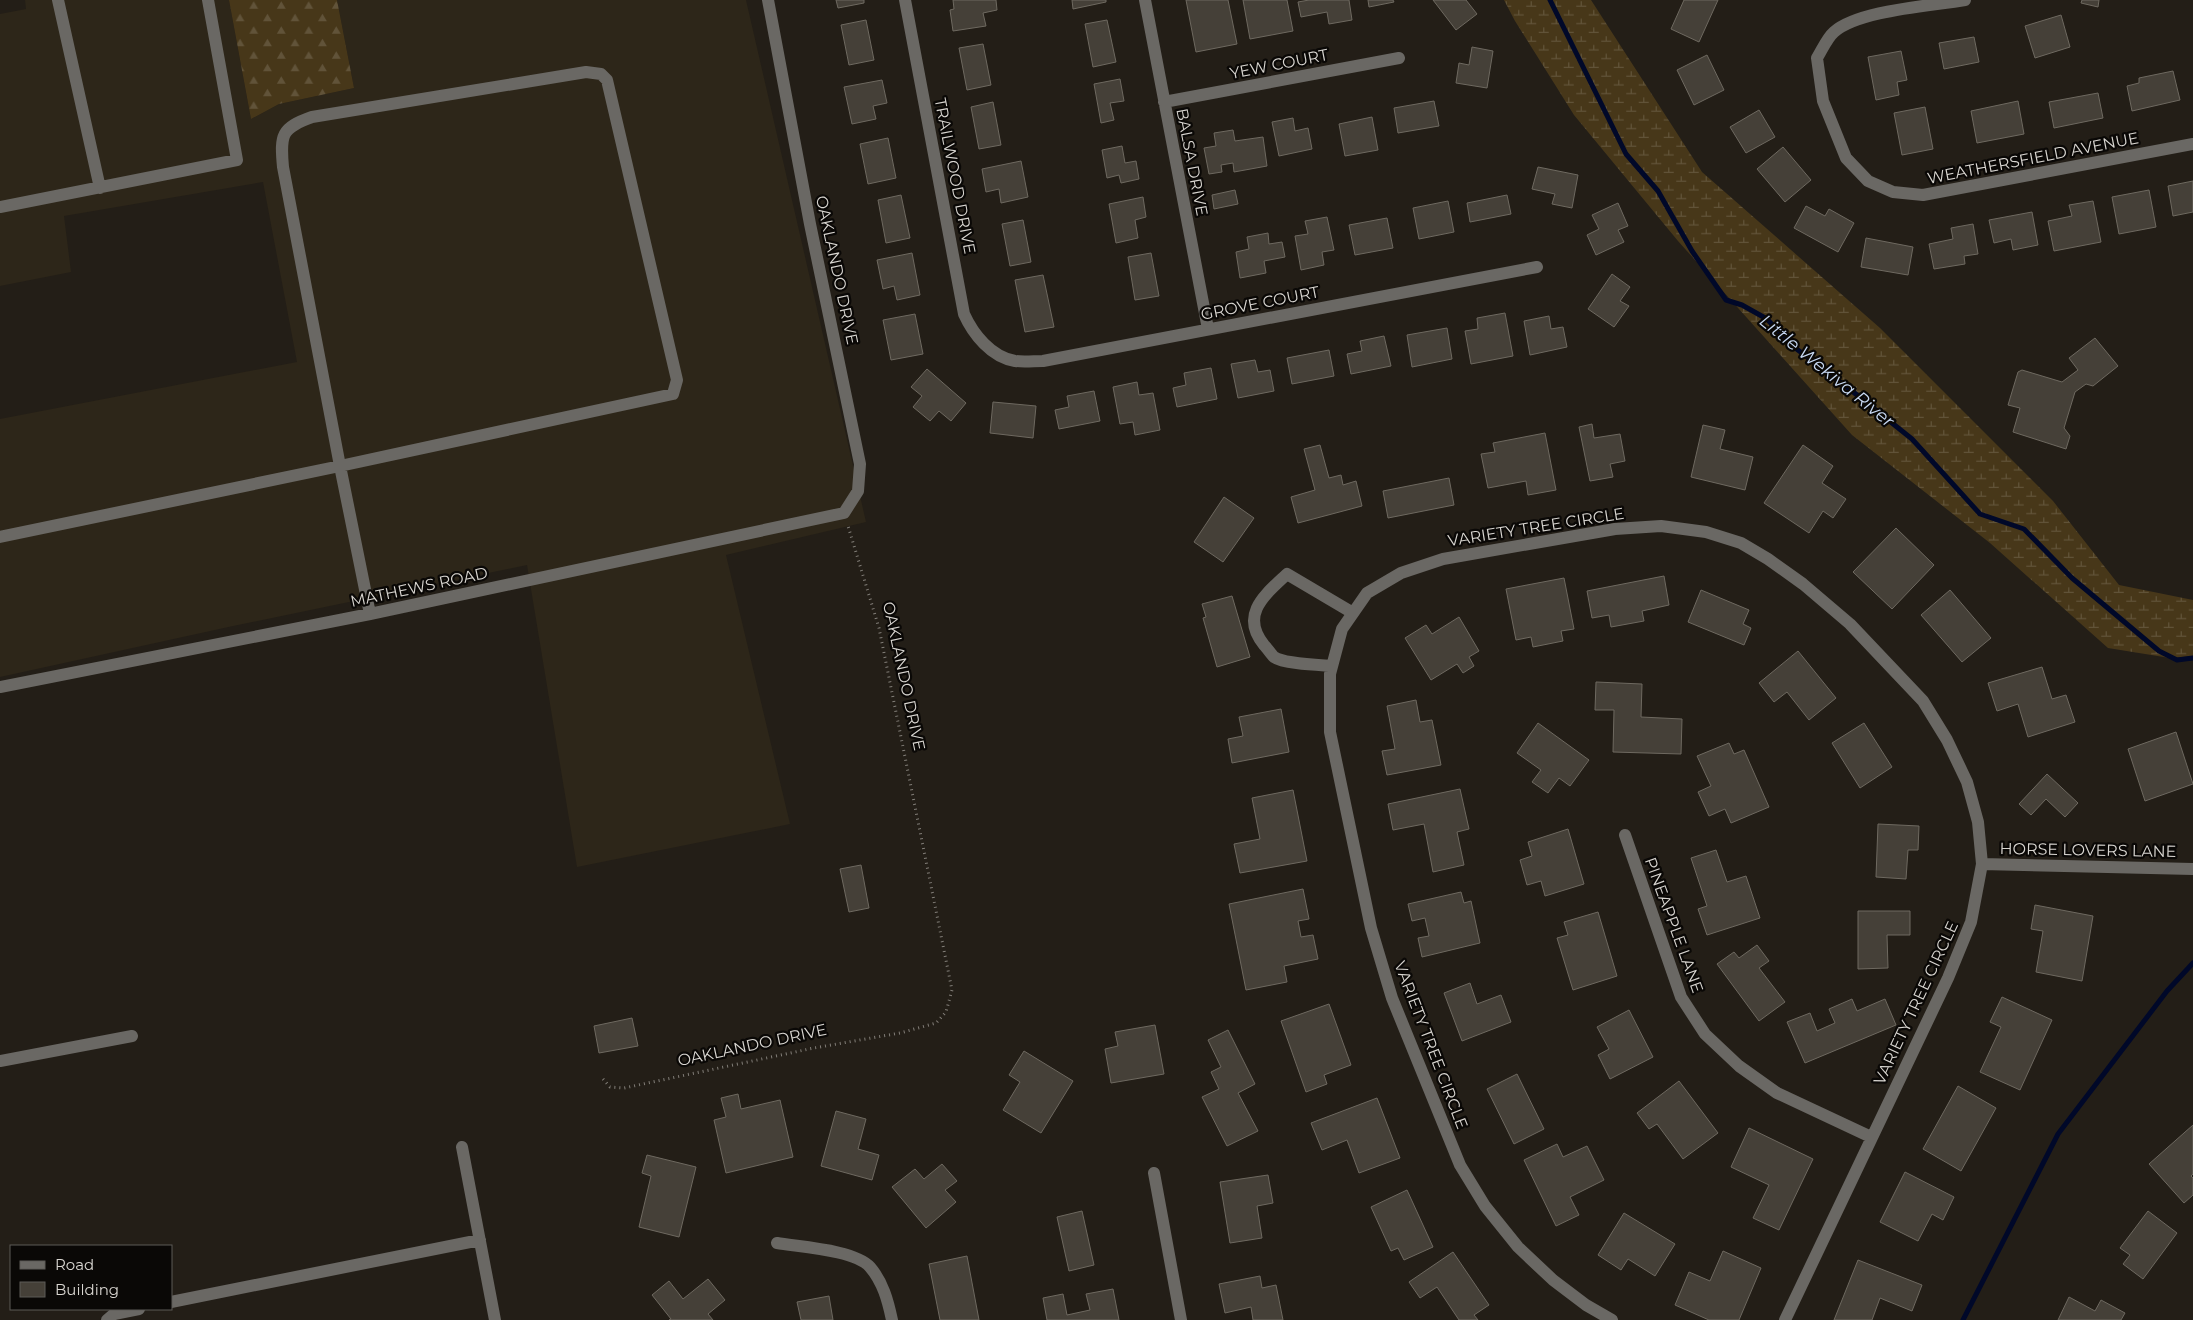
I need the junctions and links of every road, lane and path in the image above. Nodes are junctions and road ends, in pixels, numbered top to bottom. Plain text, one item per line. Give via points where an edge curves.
1 (58, 0) edge
2 (208, 0) edge
3 (768, 0) edge
4 (905, 0) edge
5 (1144, 0) edge
6 (1965, 0) edge
7 (1399, 58) dead end
8 (1164, 102) junction
9 (2193, 144) edge
10 (100, 188) junction
11 (0, 207) edge
12 (1537, 267) dead end
13 (1208, 329) junction
14 (990, 350) joint
15 (340, 466) junction
16 (844, 513) junction
17 (0, 537) edge
18 (1353, 613) junction
19 (370, 614) junction
20 (1332, 666) junction
21 (0, 687) edge
22 (1625, 835) dead end
23 (1982, 864) junction
24 (2193, 869) edge
25 (132, 1036) dead end
26 (0, 1061) edge
27 (603, 1078) dead end
28 (1871, 1137) junction
29 (462, 1147) dead end
30 (1154, 1173) dead end
31 (480, 1240) junction
32 (777, 1243) dead end
33 (172, 1302) edge
34 (134, 1310) edge
35 (107, 1320) edge
36 (495, 1320) edge
37 (892, 1320) edge
38 (1181, 1320) edge
39 (1612, 1320) edge
40 (1785, 1320) edge

1 - 10 street
2 - 10 street via 237,160
3 - 16 street, OAKLANDO DRIVE via 860,464 858,491
4 - 14 street, TRAILWOOD DRIVE via 964,314 971,329
5 - 8 street, BALSA DRIVE
6 - 9 street, WEATHERSFIELD AVENUE via 1849,23 1833,33 1817,58 1823,101 1846,158 1868,181 1893,192 1923,195
7 - 8 street, YEW COURT
8 - 13 street, BALSA DRIVE
10 - 11 street
12 - 13 street, GROVE COURT
13 - 14 street, GROVE COURT via 1043,361 1014,361
15 - 15 street via 673,394 677,380 607,80 601,74 586,72 312,118 294,124 285,133 280,143 283,167
15 - 17 street
15 - 19 street
16 - 19 street, MATHEWS ROAD
16 - 27 path, OAKLANDO DRIVE via 881,638 952,990 946,1012 936,1023 900,1033 624,1088 610,1087
18 - 20 street, VARIETY TREE CIRCLE via 1342,629
18 - 20 street via 1287,574 1260,600 1254,618 1257,636 1275,657 1296,663
18 - 23 street, VARIETY TREE CIRCLE via 1367,593 1401,573 1452,557 1615,528 1661,526 1697,530 1741,543 1796,579 1850,624 1924,701 1968,782 1978,822
19 - 21 street, MATHEWS ROAD
20 - 39 street, VARIETY TREE CIRCLE via 1330,732 1371,928 1392,998 1460,1165 1485,1206 1518,1247 1553,1280
22 - 28 street, PINEAPPLE LANE via 1680,997 1705,1034 1739,1066 1777,1093
23 - 24 street, HORSE LOVERS LANE
23 - 28 street, VARIETY TREE CIRCLE via 1971,922 1948,978
25 - 26 street
28 - 40 street, VARIETY TREE CIRCLE
29 - 31 street
30 - 38 street
31 - 33 street
31 - 36 street
32 - 37 street via 851,1256 869,1266 880,1283
34 - 35 street via 114,1314

